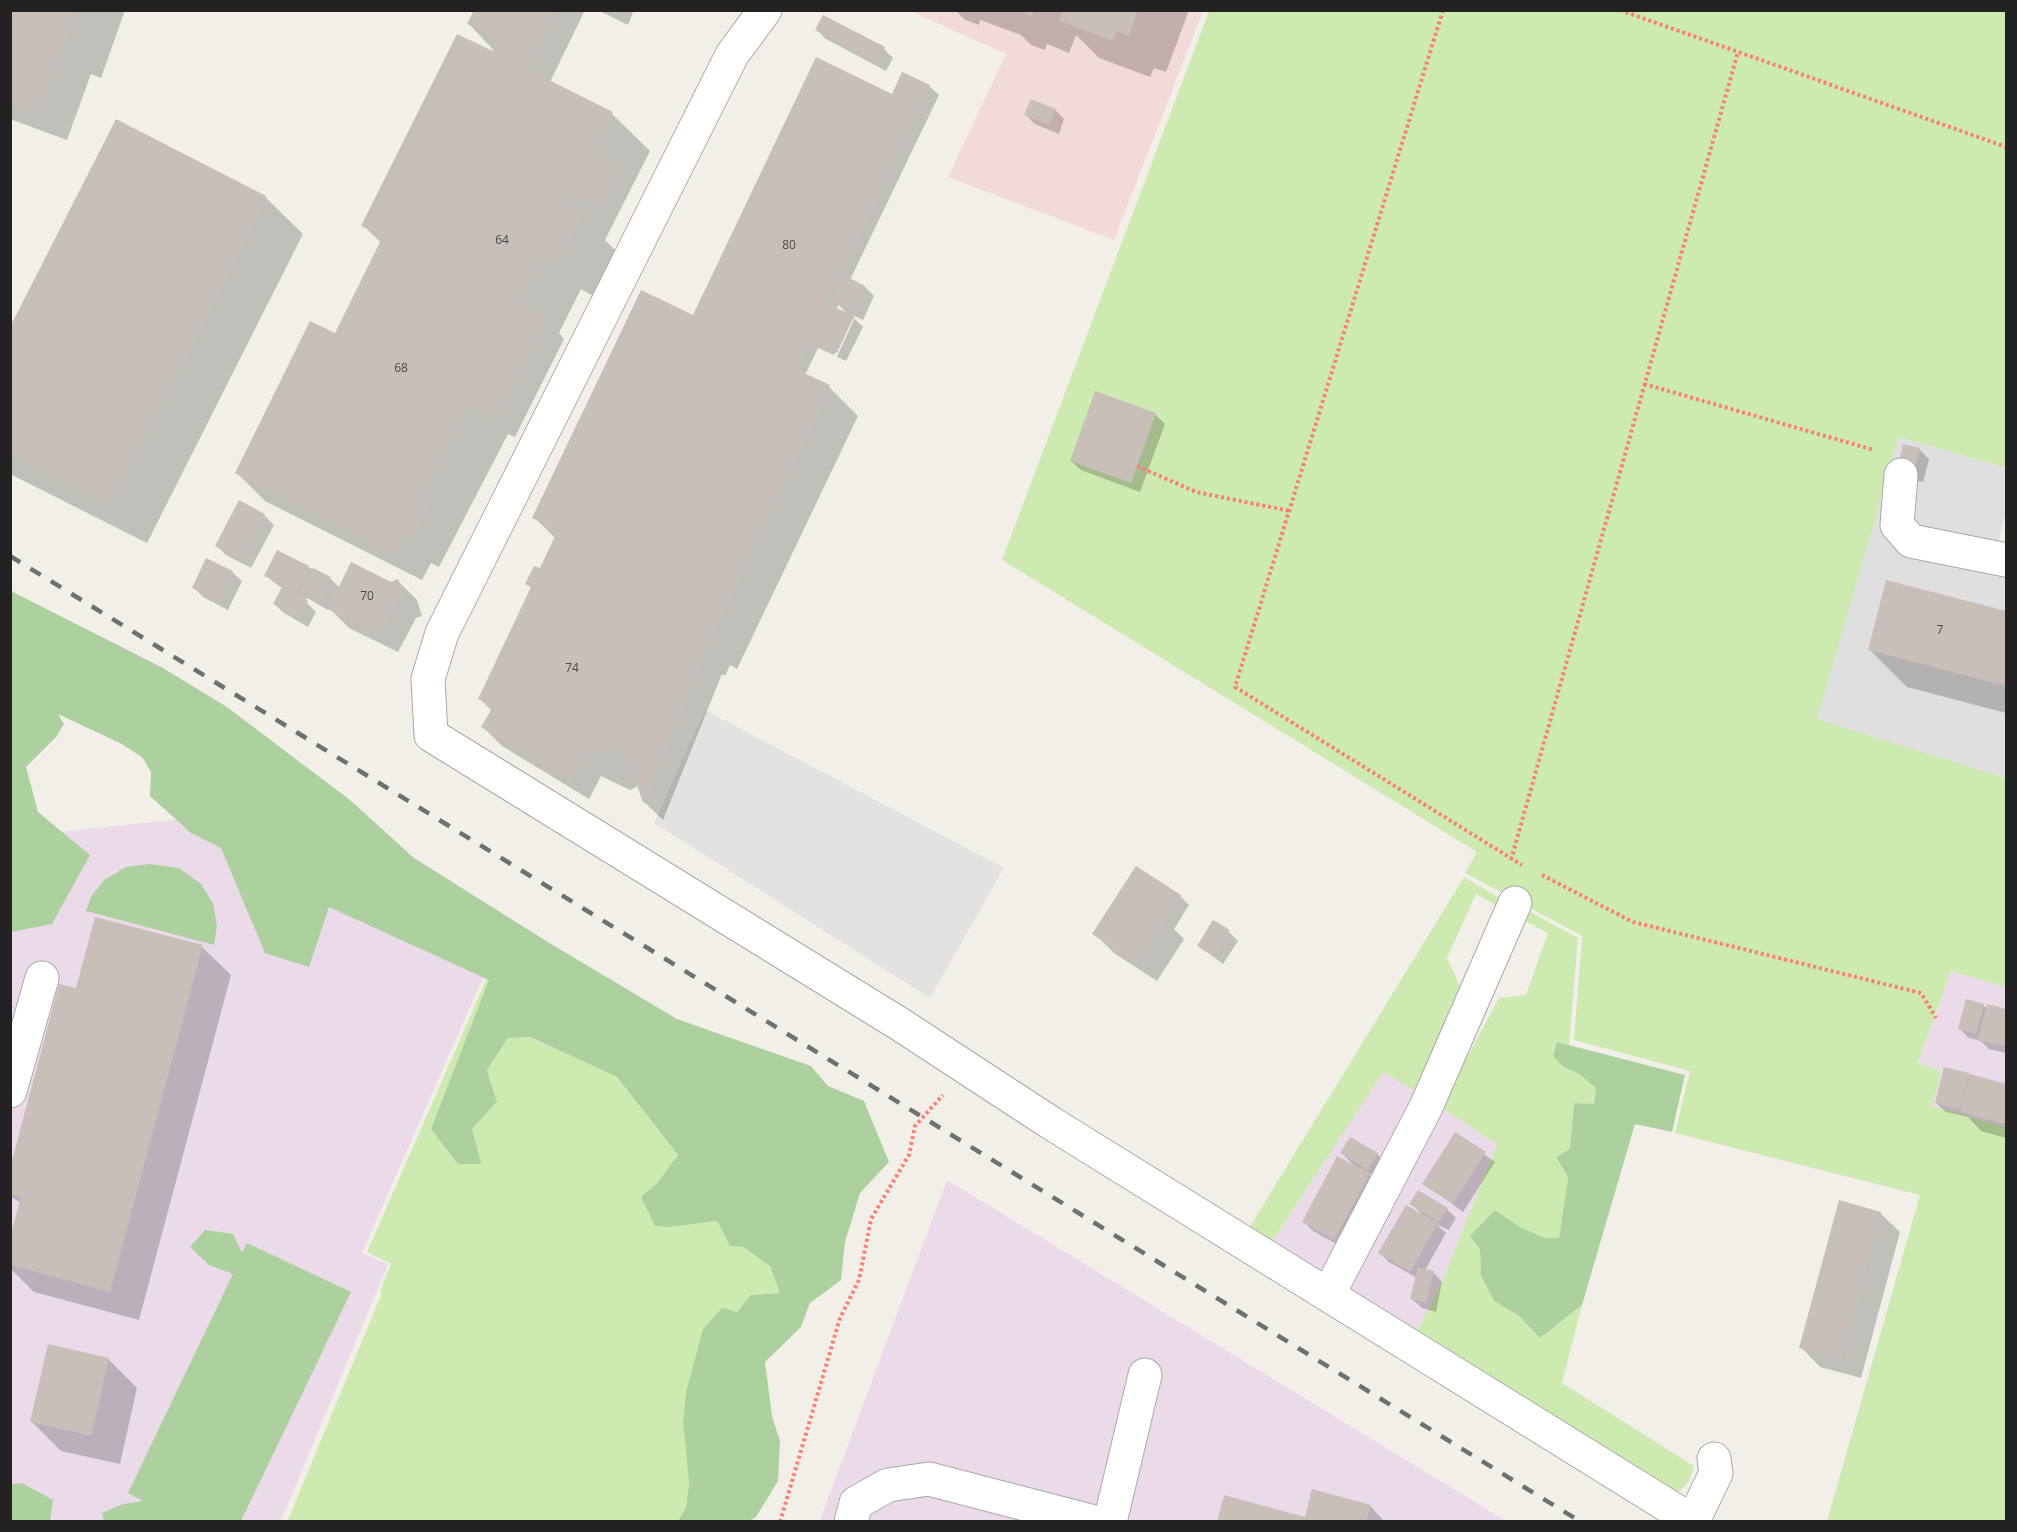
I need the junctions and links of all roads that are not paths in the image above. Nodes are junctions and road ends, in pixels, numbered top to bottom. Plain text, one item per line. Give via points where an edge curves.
1 (765, 10) edge
2 (1900, 475) dead end
3 (2007, 560) edge
4 (1515, 903) road end
5 (42, 978) dead end
6 (10, 1091) edge
7 (1329, 1293) junction
8 (1145, 1375) dead end
9 (1714, 1459) dead end
10 (851, 1521) edge
11 (1094, 1521) edge
12 (1110, 1521) edge
13 (1694, 1521) edge

1 - 7 street via 732,55 442,633 428,679 431,735
2 - 3 street via 1898,525 1911,541
4 - 7 street via 1426,1107
5 - 6 street
7 - 13 street
8 - 12 street
9 - 13 street via 1716,1473
10 - 11 street via 856,1503 888,1485 929,1479

